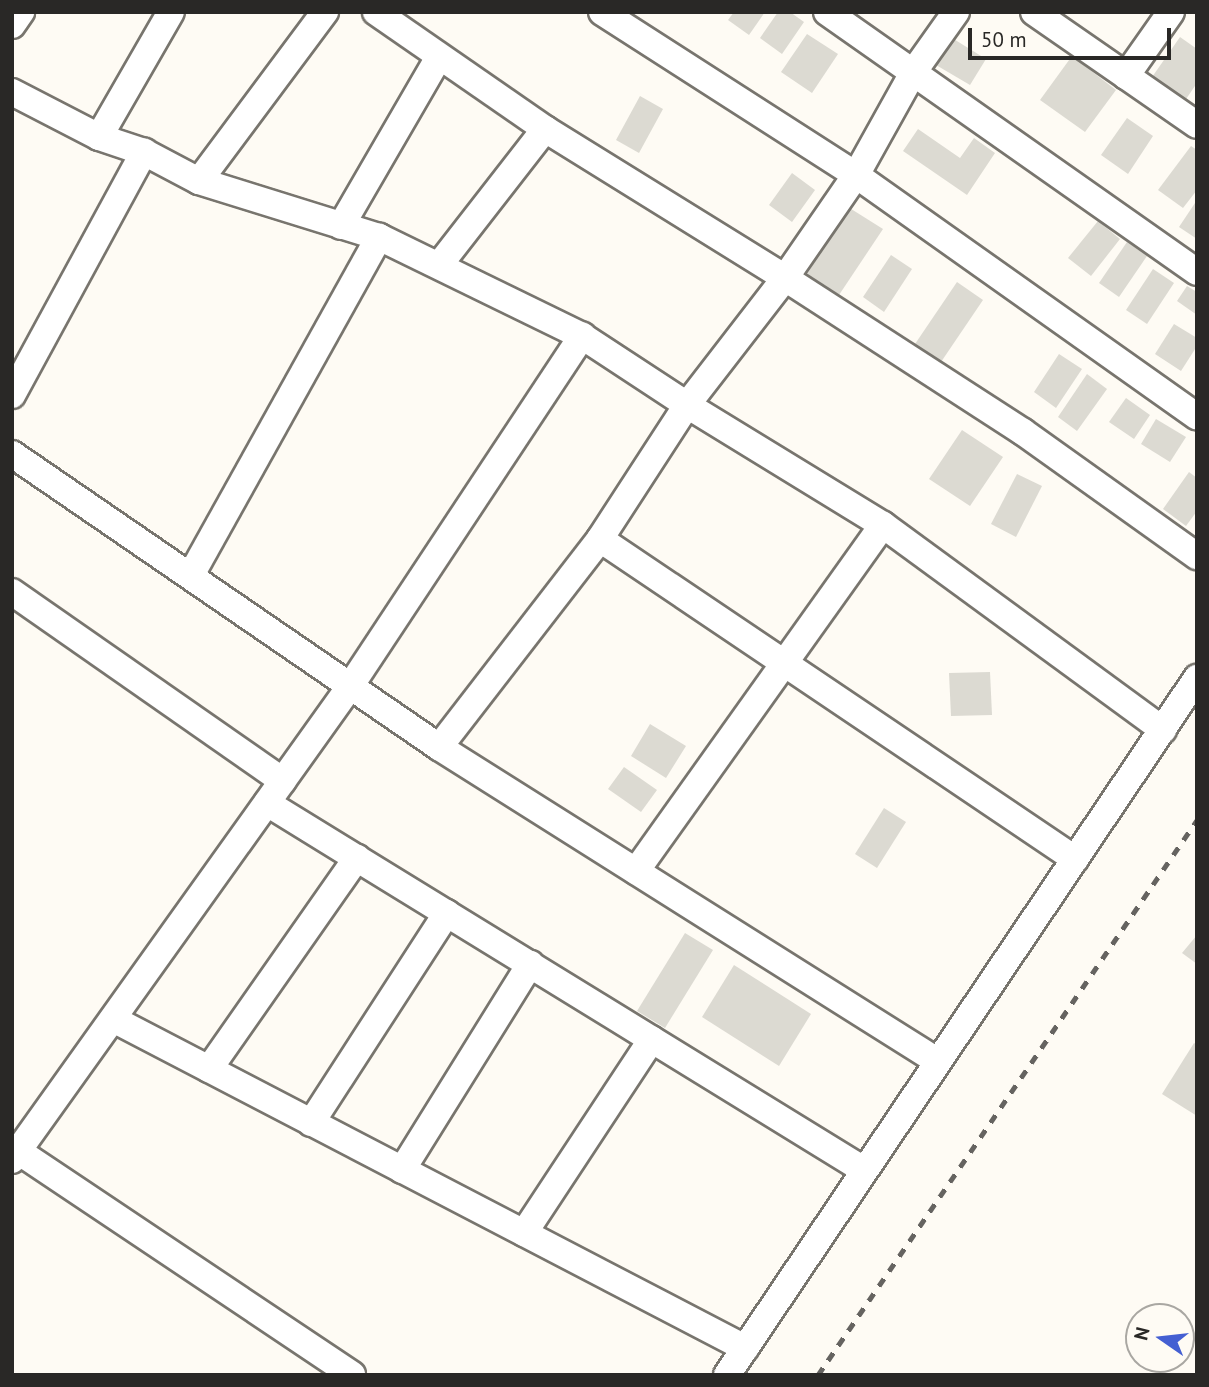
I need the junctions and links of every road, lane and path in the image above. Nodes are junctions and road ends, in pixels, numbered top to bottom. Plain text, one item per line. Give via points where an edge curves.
1 (21, 12) edge
2 (171, 12) edge
3 (326, 12) edge
4 (376, 12) edge
5 (602, 12) edge
6 (827, 12) edge
7 (956, 12) edge
8 (1034, 12) edge
9 (1171, 12) edge
10 (12, 25) edge
11 (439, 57) junction
12 (914, 71) junction
13 (1126, 76) junction
14 (12, 92) edge
15 (1197, 125) edge
16 (545, 129) junction
17 (99, 137) junction
18 (144, 152) junction
19 (856, 175) junction
20 (199, 181) junction
21 (341, 226) junction
22 (379, 237) junction
23 (440, 264) junction
24 (1197, 272) edge
25 (785, 278) junction
26 (582, 336) junction
27 (12, 395) edge
28 (687, 405) junction
29 (1197, 416) edge
30 (12, 454) edge
31 (883, 525) junction
32 (600, 539) junction
33 (1197, 556) edge
34 (191, 575) junction
35 (12, 592) edge
36 (783, 662) junction
37 (1197, 678) edge
38 (351, 685) junction
39 (1163, 730) junction
40 (439, 747) junction
41 (275, 792) junction
42 (357, 858) junction
43 (1075, 859) junction
44 (636, 871) junction
45 (447, 913) junction
46 (530, 964) junction
47 (113, 1019) junction
48 (652, 1039) junction
49 (937, 1061) junction
50 (209, 1069) junction
51 (311, 1122) junction
52 (14, 1153) edge
53 (402, 1170) junction
54 (864, 1170) junction
55 (524, 1233) junction
56 (746, 1348) junction
57 (352, 1375) edge
58 (727, 1375) edge

1 - 10 street
2 - 17 street
3 - 20 street
4 - 11 street
5 - 19 street
6 - 12 street
7 - 12 street
8 - 13 street
9 - 13 street
11 - 16 street
11 - 21 street
12 - 19 street
12 - 24 street
13 - 15 street
14 - 17 street
16 - 23 street
16 - 25 street
17 - 18 street
18 - 20 street
18 - 27 street
19 - 25 street
19 - 29 street
20 - 21 street
21 - 22 street
22 - 23 street
22 - 34 street
23 - 26 street
25 - 28 street
25 - 33 street via 1023,432
26 - 28 street
26 - 38 street
28 - 31 street
28 - 32 street
30 - 34 street
31 - 36 street
31 - 39 street
32 - 36 street
32 - 40 street
34 - 38 street
35 - 41 street
36 - 43 street
36 - 44 street
37 - 39 street
38 - 40 street
38 - 41 street
39 - 43 street
40 - 44 street
41 - 42 street
41 - 47 street
42 - 45 street
42 - 50 street
43 - 49 street
44 - 49 street
45 - 46 street
45 - 51 street
46 - 48 street
46 - 53 street
47 - 50 street
47 - 52 street
48 - 54 street
48 - 55 street
49 - 54 street
50 - 51 street
51 - 53 street
52 - 57 street
53 - 55 street
54 - 56 street
55 - 56 street
56 - 58 street

